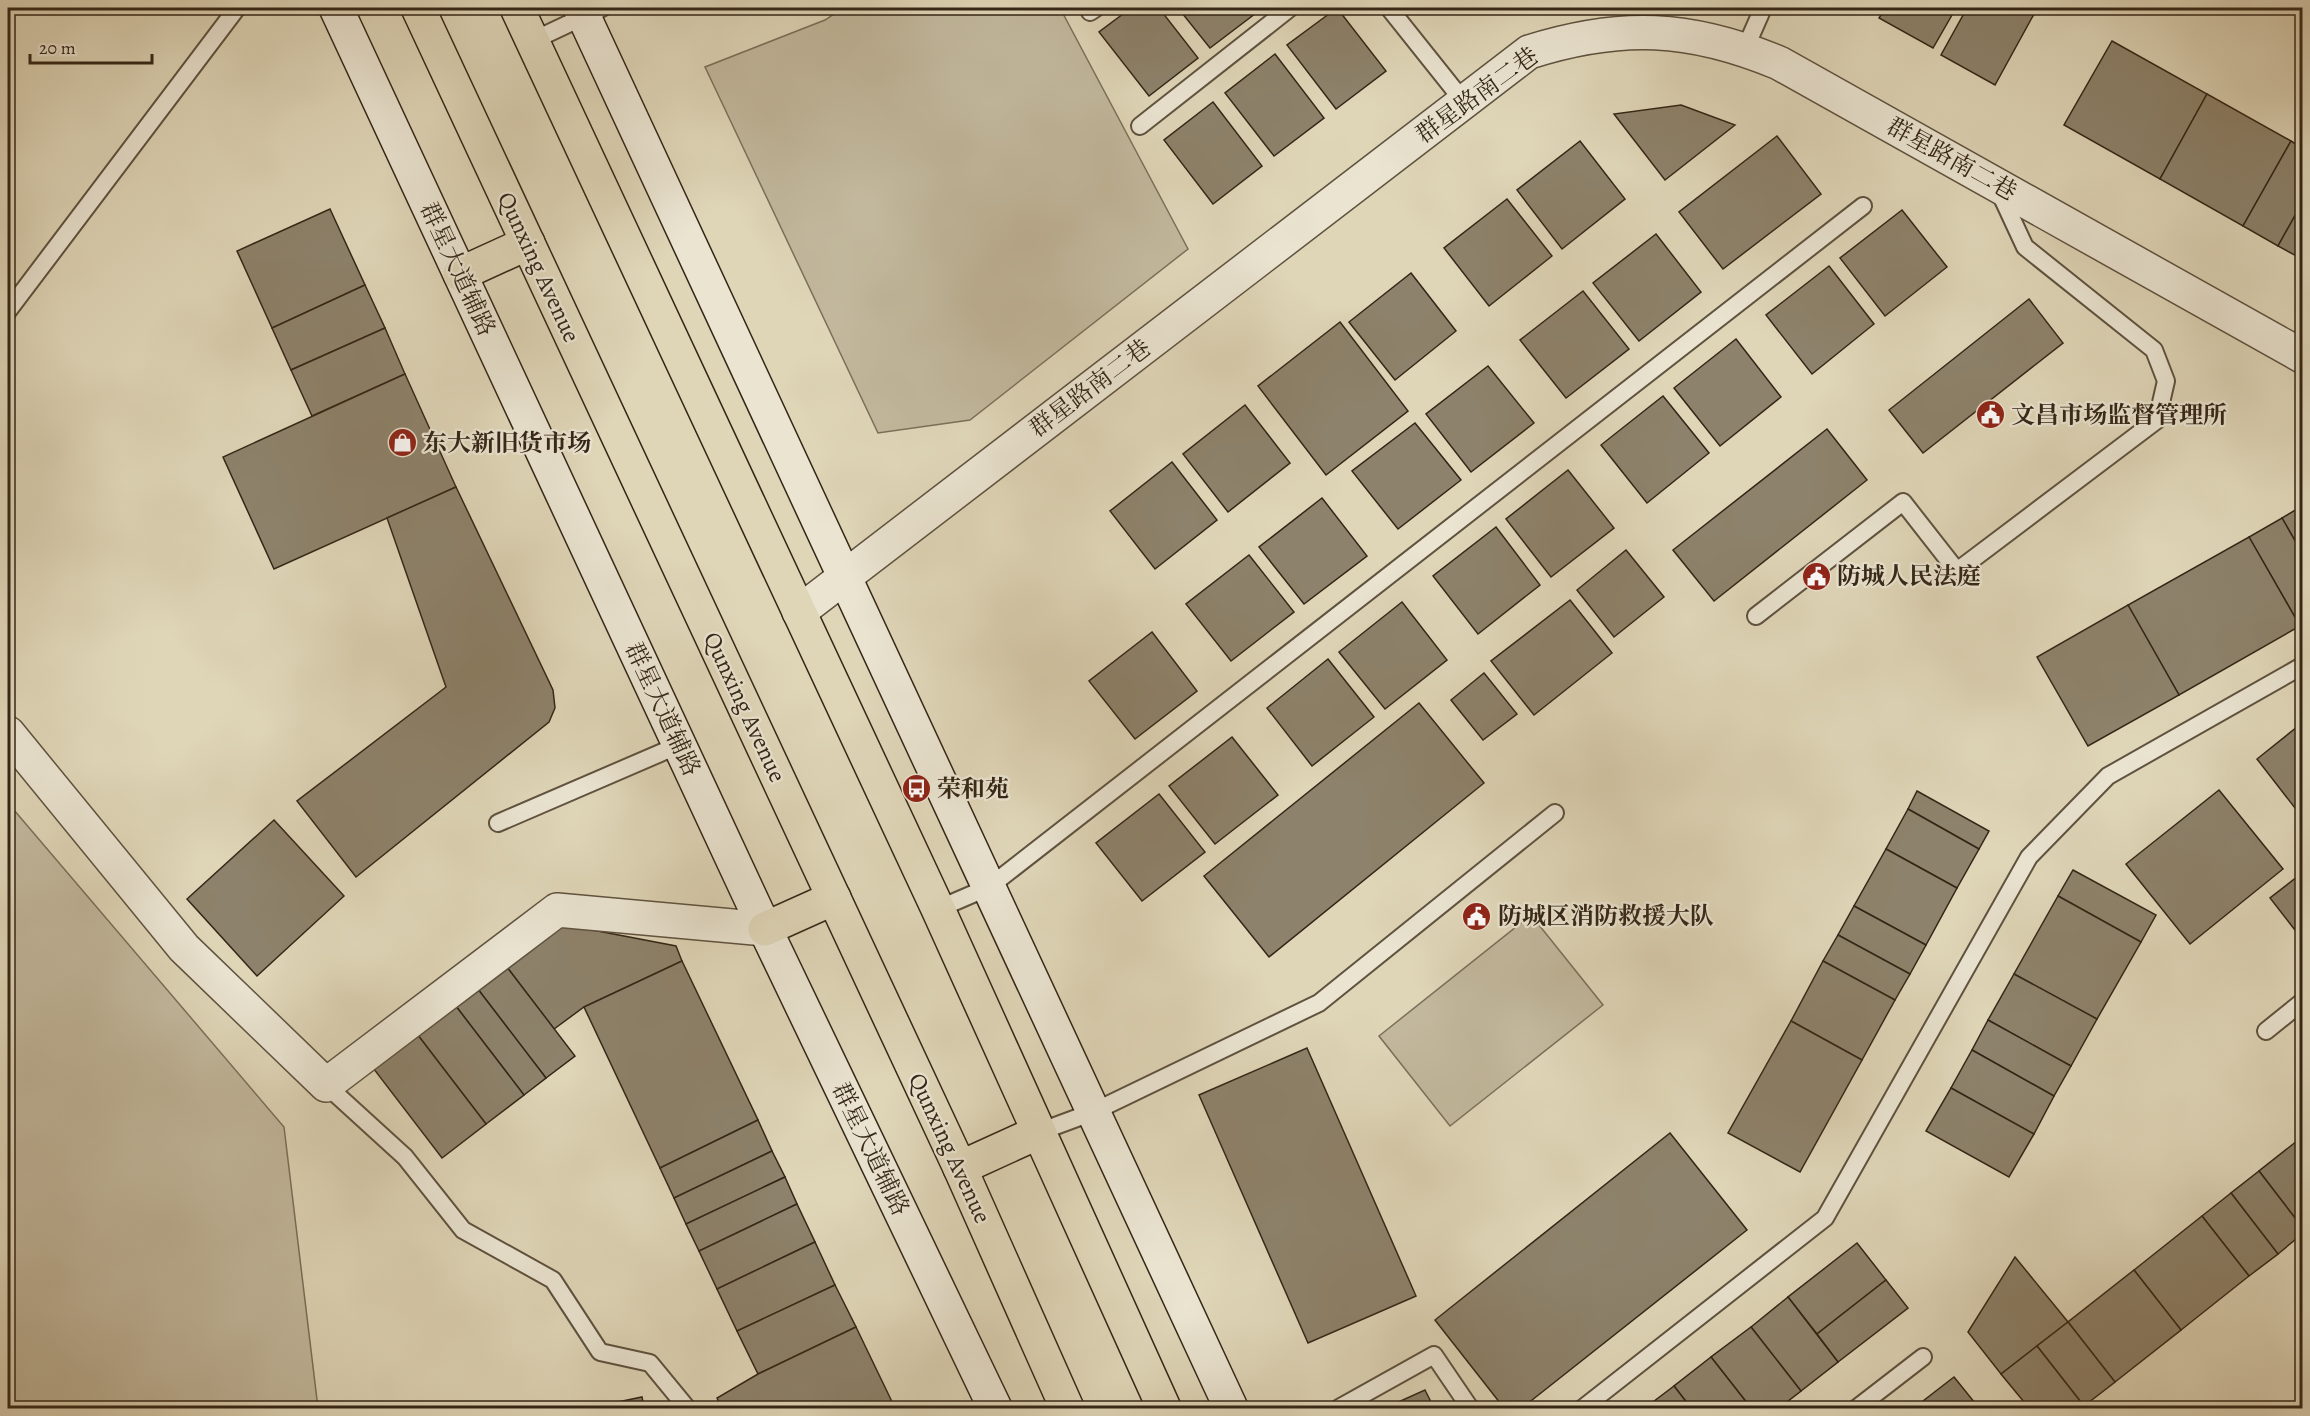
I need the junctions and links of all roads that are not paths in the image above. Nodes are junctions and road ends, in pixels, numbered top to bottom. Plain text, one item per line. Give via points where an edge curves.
1 (237, 8) edge
2 (336, 8) edge
3 (418, 8) edge
4 (517, 8) edge
5 (1290, 8) edge
6 (1389, 8) edge
7 (1763, 8) edge
8 (588, 10) edge
9 (532, 41) junction
10 (1745, 49) junction
11 (1464, 102) junction
12 (1140, 126) dead end
13 (1996, 184) junction
14 (1863, 206) dead end
15 (528, 243) junction
16 (460, 274) junction
17 (8, 311) edge
18 (2302, 356) edge
19 (844, 577) junction
20 (799, 612) junction
21 (1756, 616) dead end
22 (2302, 666) edge
23 (8, 733) edge
24 (679, 745) junction
25 (1555, 813) dead end
26 (498, 823) dead end
27 (989, 887) junction
28 (834, 898) junction
29 (938, 909) junction
30 (765, 929) junction
31 (2302, 1002) edge
32 (2266, 1031) dead end
33 (326, 1085) junction
34 (1093, 1112) junction
35 (1039, 1132) junction
36 (960, 1168) junction
37 (1923, 1357) dead end
38 (687, 1408) edge
39 (995, 1408) edge
40 (1067, 1408) edge
41 (1164, 1408) edge
42 (1231, 1408) edge
43 (1339, 1408) edge
44 (1470, 1408) edge
45 (1583, 1408) edge
46 (1857, 1408) edge

1 - 17 lane
2 - 16 street, 群星大道辅路
3 - 15 highway, Qunxing Avenue
4 - 9 highway
5 - 12 lane
6 - 11 lane
7 - 10 lane
8 - 9 lane
8 - 19 street
9 - 20 highway
10 - 11 street, 群星路南二巷 via 1672,33 1635,32 1581,38 1529,52
10 - 13 street, 群星路南二巷 via 1779,63
11 - 19 street, 群星路南二巷
13 - 18 street, 群星路南二巷
13 - 21 lane via 2025,247 2154,350 2166,381 2157,420 1957,571 1903,502
14 - 27 lane
15 - 16 highway
15 - 28 highway, Qunxing Avenue
16 - 24 street, 群星大道辅路
19 - 20 street, 群星路南二巷
19 - 27 street
20 - 29 highway
22 - 45 lane via 2108,776 2029,857 1825,1218
23 - 33 street via 184,948
24 - 26 lane
24 - 30 street, 群星大道辅路
25 - 34 lane via 1319,1003
27 - 29 lane
27 - 34 street
28 - 30 highway
28 - 36 highway, Qunxing Avenue
29 - 35 highway
30 - 33 street via 557,910
30 - 39 street, 群星大道辅路
31 - 32 lane
33 - 38 lane via 405,1157 463,1230 553,1280 600,1352 650,1363
34 - 35 lane
34 - 42 street
35 - 36 highway
35 - 41 highway
36 - 40 highway, Qunxing Avenue
37 - 46 lane
43 - 44 lane via 1434,1355

